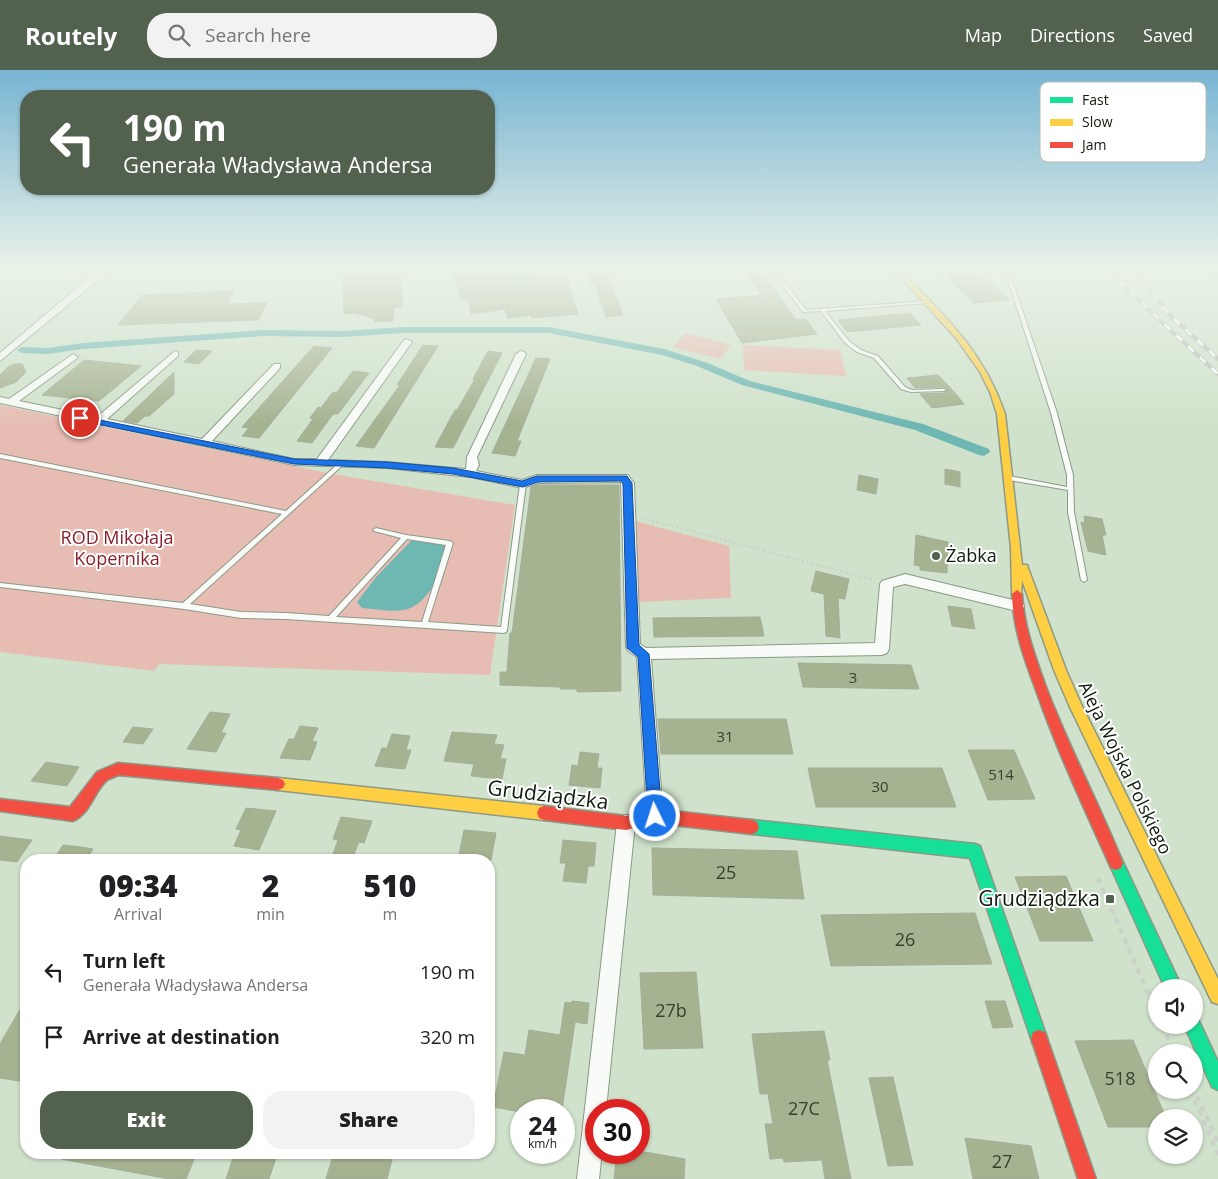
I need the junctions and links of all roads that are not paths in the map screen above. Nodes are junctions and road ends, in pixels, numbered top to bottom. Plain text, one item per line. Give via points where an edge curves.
1 (43, 322) edge
2 (831, 322) edge
3 (945, 322) edge
4 (1024, 322) edge
5 (407, 342) dead end
6 (175, 354) dead end
7 (521, 354) dead end
8 (72, 357) dead end
9 (0, 358) edge
10 (277, 366) dead end
11 (944, 390) dead end
12 (5, 402) edge
13 (98, 422) junction
14 (204, 443) junction
15 (0, 456) edge
16 (321, 462) junction
17 (342, 463) junction
18 (470, 473) junction
19 (1008, 478) junction
20 (523, 484) junction
21 (1070, 489) junction
22 (287, 513) junction
23 (376, 530) dead end
24 (406, 537) junction
25 (1016, 548) junction
26 (1084, 580) dead end
27 (0, 585) edge
28 (184, 606) junction
29 (1017, 606) junction
30 (330, 619) junction
31 (424, 625) junction
32 (644, 654) junction
33 (0, 805) edge
34 (655, 816) junction
35 (626, 824) junction
36 (1170, 979) edge
37 (1218, 996) edge
38 (1196, 1034) edge
39 (1218, 1081) edge
40 (588, 1179) edge
41 (1087, 1179) edge

1 - 9 street
2 - 11 lane via 847,342 876,357 903,388 911,391
3 - 19 main road, Aleja Wojska Polskiego via 968,347 989,378 1001,414
4 - 21 lane via 1054,413 1070,474
5 - 16 street
6 - 13 street
7 - 18 street via 472,457
8 - 12 street
10 - 14 street
12 - 13 street
13 - 14 street
14 - 16 street via 294,462
15 - 22 lane
16 - 17 street
17 - 18 street
17 - 22 lane
18 - 20 street
19 - 21 lane
19 - 25 main road, Aleja Wojska Polskiego
20 - 31 lane via 504,630
20 - 32 street via 537,479 624,478 628,483 633,648
21 - 26 lane via 1071,512
22 - 28 lane
23 - 24 lane
24 - 30 lane
24 - 31 lane via 450,543
25 - 29 main road, Aleja Wojska Polskiego
25 - 37 main road, Aleja Wojska Polskiego via 1071,697
27 - 28 lane
28 - 30 lane via 241,615
29 - 32 street via 905,579 887,584 882,649
29 - 36 main road, Aleja Wojska Polskiego via 1047,710
30 - 31 lane
32 - 34 street
33 - 35 main road, Grudziądzka via 73,814 102,776 118,769 409,797
34 - 35 main road, Grudziądzka
34 - 41 main road, Grudziądzka via 975,851
35 - 40 street
38 - 39 main road

